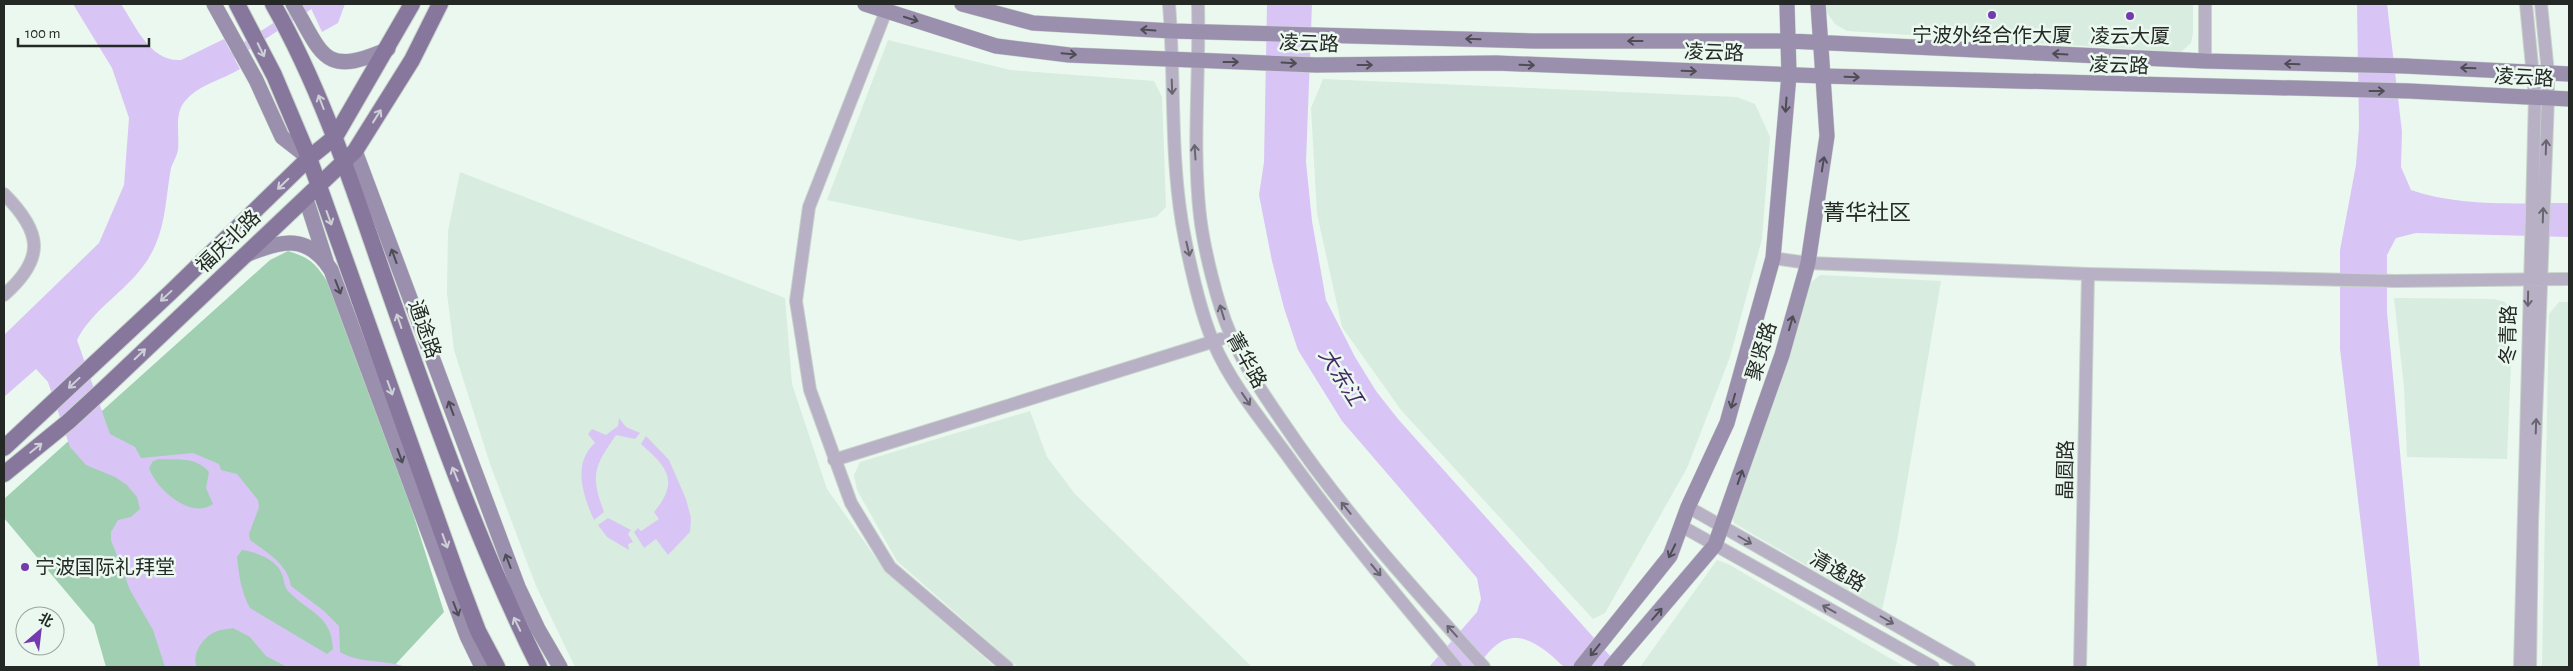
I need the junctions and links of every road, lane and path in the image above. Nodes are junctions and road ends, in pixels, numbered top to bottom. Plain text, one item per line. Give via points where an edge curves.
1 (214, 4) edge
2 (237, 4) edge
3 (274, 4) edge
4 (294, 4) edge
5 (412, 4) edge
6 (440, 4) edge
7 (865, 4) edge
8 (962, 4) edge
9 (1169, 4) edge
10 (1198, 4) edge
11 (1787, 4) edge
12 (1818, 4) edge
13 (2205, 4) edge
14 (2526, 4) edge
15 (2541, 4) edge
16 (886, 11) junction
17 (1172, 31) junction
18 (1199, 31) junction
19 (1790, 41) junction
20 (1820, 42) junction
21 (388, 49) junction
22 (1171, 60) junction
23 (2205, 61) junction
24 (1199, 62) junction
25 (2532, 71) junction
26 (2548, 73) junction
27 (2569, 74) edge
28 (1789, 75) junction
29 (1823, 76) junction
30 (2541, 98) junction
31 (2569, 99) edge
32 (334, 137) junction
33 (350, 157) junction
34 (309, 158) junction
35 (318, 187) junction
36 (4, 194) edge
37 (306, 199) junction
38 (244, 255) junction
39 (1773, 258) junction
40 (326, 262) junction
41 (1808, 263) junction
42 (2088, 274) junction
43 (2535, 279) junction
44 (2569, 279) edge
45 (4, 295) edge
46 (1231, 335) junction
47 (1213, 342) junction
48 (4, 448) edge
49 (834, 460) junction
50 (4, 474) edge
51 (1688, 507) junction
52 (1682, 526) junction
53 (1722, 527) junction
54 (1716, 545) junction
55 (482, 667) edge
56 (497, 667) edge
57 (539, 667) edge
58 (560, 667) edge
59 (1007, 667) edge
60 (1456, 667) edge
61 (1484, 667) edge
62 (1581, 667) edge
63 (1611, 667) edge
64 (1933, 667) edge
65 (1969, 667) edge
66 (2080, 667) edge
67 (2520, 667) edge
68 (2530, 667) edge

1 - 34 main road via 282,137
2 -> 34 main road via 274,75
32 -> 3 main road, 通途路
4 - 21 main road via 313,42 323,55 336,62 353,61
5 - 21 main road, 福庆北路
33 -> 6 main road, 福庆北路 via 412,60
7 - 16 main road, 凌云路
17 -> 8 main road, 凌云路 via 1033,23
9 - 17 street, 菁华路
10 - 18 street
11 - 19 main road, 聚贤路
12 - 20 main road, 聚贤路
13 - 23 street
14 - 25 street, 冬青路
15 - 26 street, 冬青路
16 -> 22 main road, 凌云路 via 996,46 1069,55
16 - 49 street via 809,207 796,301 810,390
17 - 18 main road, 凌云路
17 - 22 street, 菁华路
19 -> 18 main road, 凌云路 via 1533,41
18 - 24 street
19 - 20 main road, 凌云路
19 - 28 main road, 聚贤路
23 -> 20 main road, 凌云路
20 - 29 main road, 聚贤路
21 - 32 main road, 福庆北路
22 - 24 main road, 凌云路
22 -> 47 street, 菁华路 via 1174,154 1182,223
25 -> 23 main road, 凌云路
24 -> 28 main road, 凌云路 via 1316,65 1496,63
46 -> 24 street via 1222,312 1200,217 1195,142
25 - 26 main road, 凌云路
25 - 30 street, 冬青路
26 - 27 main road, 凌云路
26 - 30 street, 冬青路
28 - 29 main road, 凌云路
28 -> 39 main road, 聚贤路
29 -> 30 main road, 凌云路 via 2409,91
41 -> 29 main road, 聚贤路 via 1827,136
30 - 31 main road, 凌云路
30 - 43 street, 冬青路
32 - 33 main road, 通途路
32 - 34 main road, 福庆北路
33 - 35 main road, 福庆北路
57 -> 33 main road, 通途路 via 511,611 436,426
58 -> 33 main road via 518,587
34 - 35 main road
34 -> 48 main road, 福庆北路
35 - 37 main road, 福庆北路
35 -> 56 main road via 458,578 478,631
36 - 45 street via 20,210 33,235 34,258 22,279
37 - 38 main road, 福庆北路
37 - 40 main road
38 - 40 main road via 276,243 292,242 306,246
50 -> 38 main road, 福庆北路 via 68,422
39 - 41 street
39 -> 51 main road, 聚贤路 via 1727,423
40 -> 55 main road via 332,270 467,636
41 - 42 street
53 -> 41 main road, 聚贤路 via 1782,355
42 - 43 street via 2395,281
42 - 66 street, 晶圆路
43 - 44 street
43 -> 67 street, 冬青路
68 -> 43 street, 冬青路
46 - 47 street
61 -> 46 street via 1344,506 1260,388
47 - 49 street
47 -> 60 street, 菁华路 via 1229,373 1307,484
49 - 59 street via 851,503 890,567
51 - 52 main road, 聚贤路
51 - 53 street, 清逸路
52 - 54 street, 清逸路
52 -> 62 main road, 聚贤路 via 1670,556
53 - 54 main road, 聚贤路
53 -> 65 street, 清逸路
63 -> 54 main road, 聚贤路
64 -> 54 street, 清逸路

